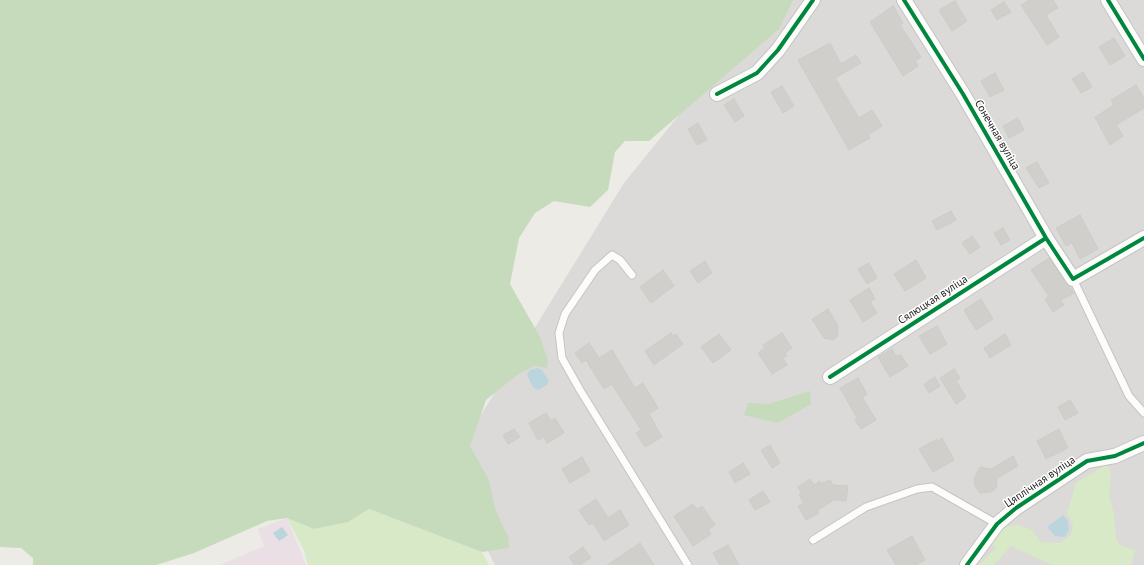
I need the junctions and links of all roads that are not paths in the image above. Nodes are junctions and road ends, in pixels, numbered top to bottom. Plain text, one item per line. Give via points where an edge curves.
1 (813, 0) edge
2 (904, 0) edge
3 (1108, 0) edge
4 (1144, 59) edge
5 (717, 94) dead end
6 (1046, 238) junction
7 (1144, 238) edge
8 (632, 275) dead end
9 (1073, 279) junction
10 (830, 377) dead end
11 (1144, 413) edge
12 (1144, 443) edge
13 (997, 524) junction
14 (813, 540) dead end
15 (688, 565) edge
16 (967, 565) edge

1 - 5 street via 778,50 757,73
2 - 6 street, Сонечная вуліца via 963,94
3 - 4 street
6 - 9 street, Сонечная вуліца
6 - 10 street, Сялюцкая вуліца
7 - 9 street
8 - 15 lane via 620,260 612,255 595,270 565,314 559,333 562,358
9 - 11 lane via 1129,396
12 - 13 street, Цяплічная вуліца via 1115,456 1087,461 1016,508
13 - 14 lane via 932,487 917,489 866,507
13 - 16 street, Цяплічная вуліца

